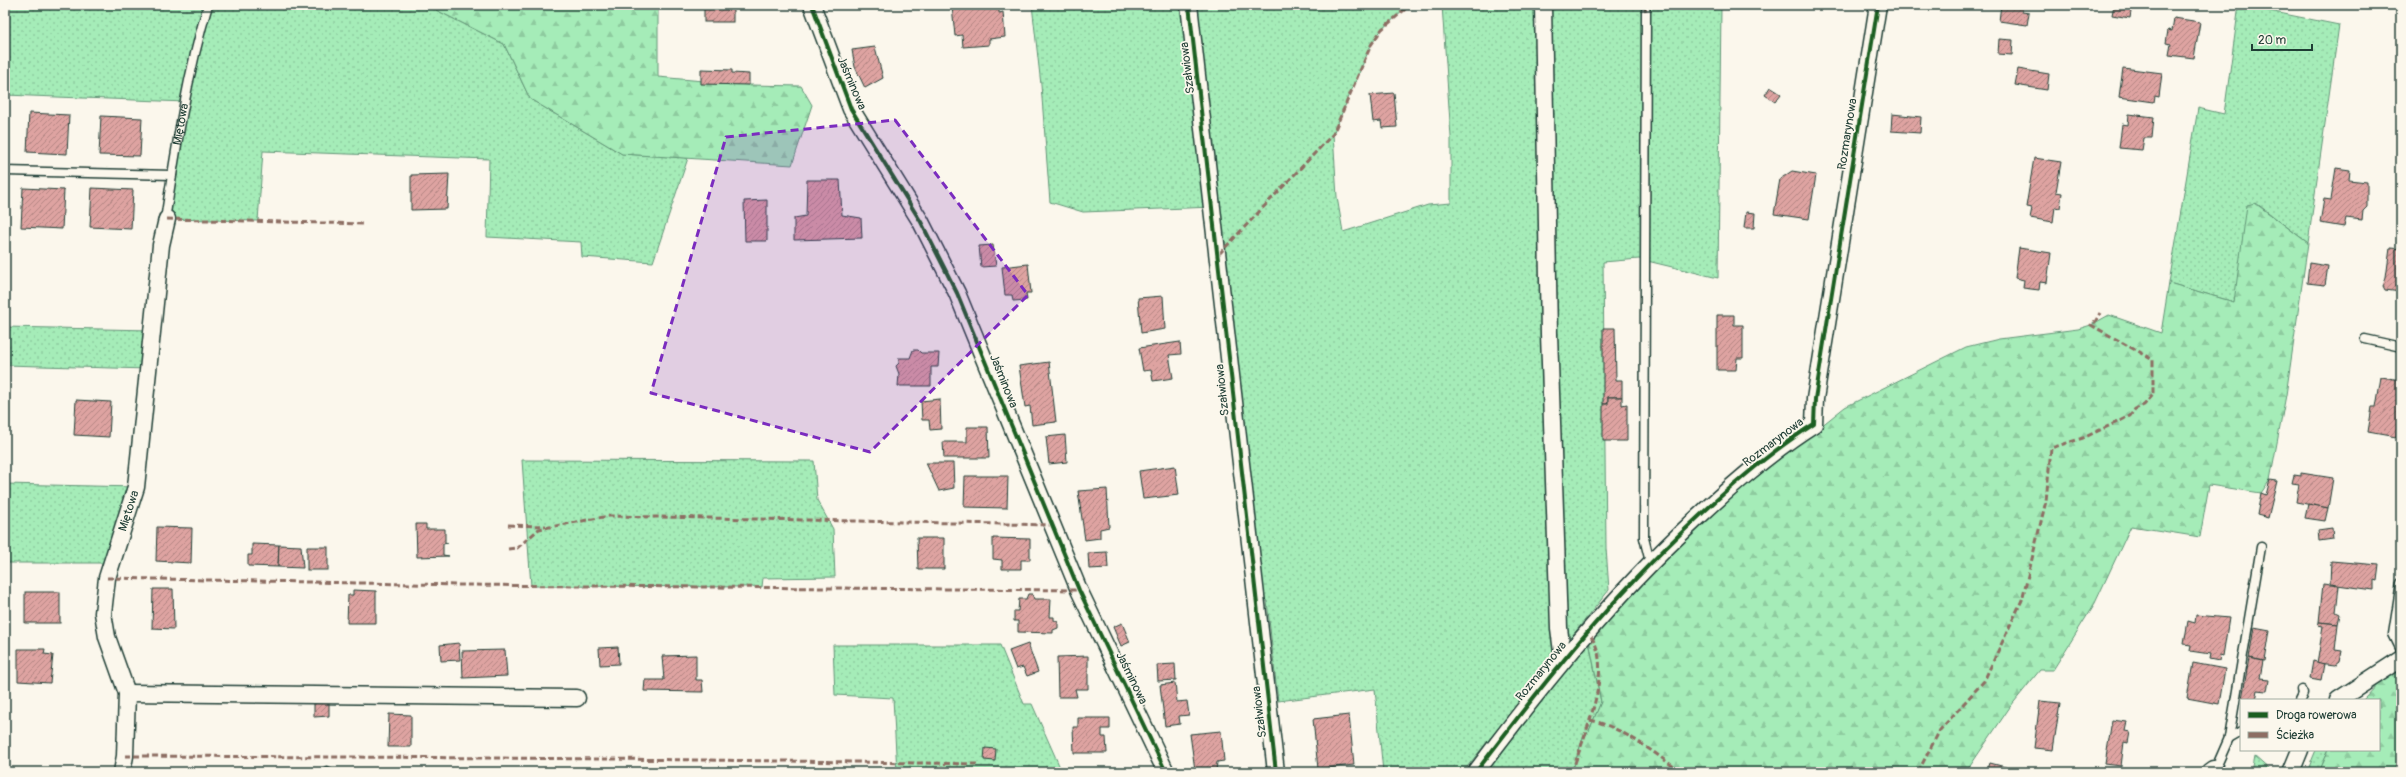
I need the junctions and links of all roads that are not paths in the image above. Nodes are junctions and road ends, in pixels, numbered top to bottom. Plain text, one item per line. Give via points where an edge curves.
1 (208, 5) edge
2 (812, 5) edge
3 (1189, 5) edge
4 (1543, 5) edge
5 (1878, 5) edge
6 (1646, 11) dead end
7 (5, 171) edge
8 (172, 175) junction
9 (167, 219) dead end
10 (161, 245) junction
11 (2365, 339) dead end
12 (2401, 346) edge
13 (2260, 547) dead end
14 (1650, 562) junction
15 (2401, 583) edge
16 (2401, 650) edge
17 (2401, 659) edge
18 (1563, 660) junction
19 (2302, 690) dead end
20 (127, 693) junction
21 (577, 698) dead end
22 (2300, 699) edge
23 (2340, 699) edge
24 (2240, 732) edge
25 (2229, 738) junction
26 (2300, 751) edge
27 (2211, 770) edge
28 (122, 772) edge
29 (1166, 772) edge
30 (1276, 772) edge
31 (1476, 772) edge
32 (2291, 772) edge

1 - 8 lane, Miętowa via 200,31
2 - 29 street, Jaśminowa via 851,109 921,222 957,293 1079,590
3 - 30 street, Szałwiowa
4 - 18 street via 1549,334 1559,628
5 - 14 street, Rozmarynowa via 1815,399 1814,424 1770,455 1720,496
6 - 14 lane via 1644,538
7 - 8 lane
8 - 10 lane, Miętowa
9 - 10 street, Miętowa
10 - 20 street, Miętowa via 136,486 108,578 103,613 107,637
11 - 12 lane
13 - 25 lane
14 - 18 street, Rozmarynowa
15 - 16 lane via 2393,634
17 - 23 street
18 - 31 street, Rozmarynowa
19 - 22 lane
20 - 21 street
20 - 28 street, Miętowa via 126,756
24 - 25 lane
25 - 27 lane via 2218,763
26 - 32 street

